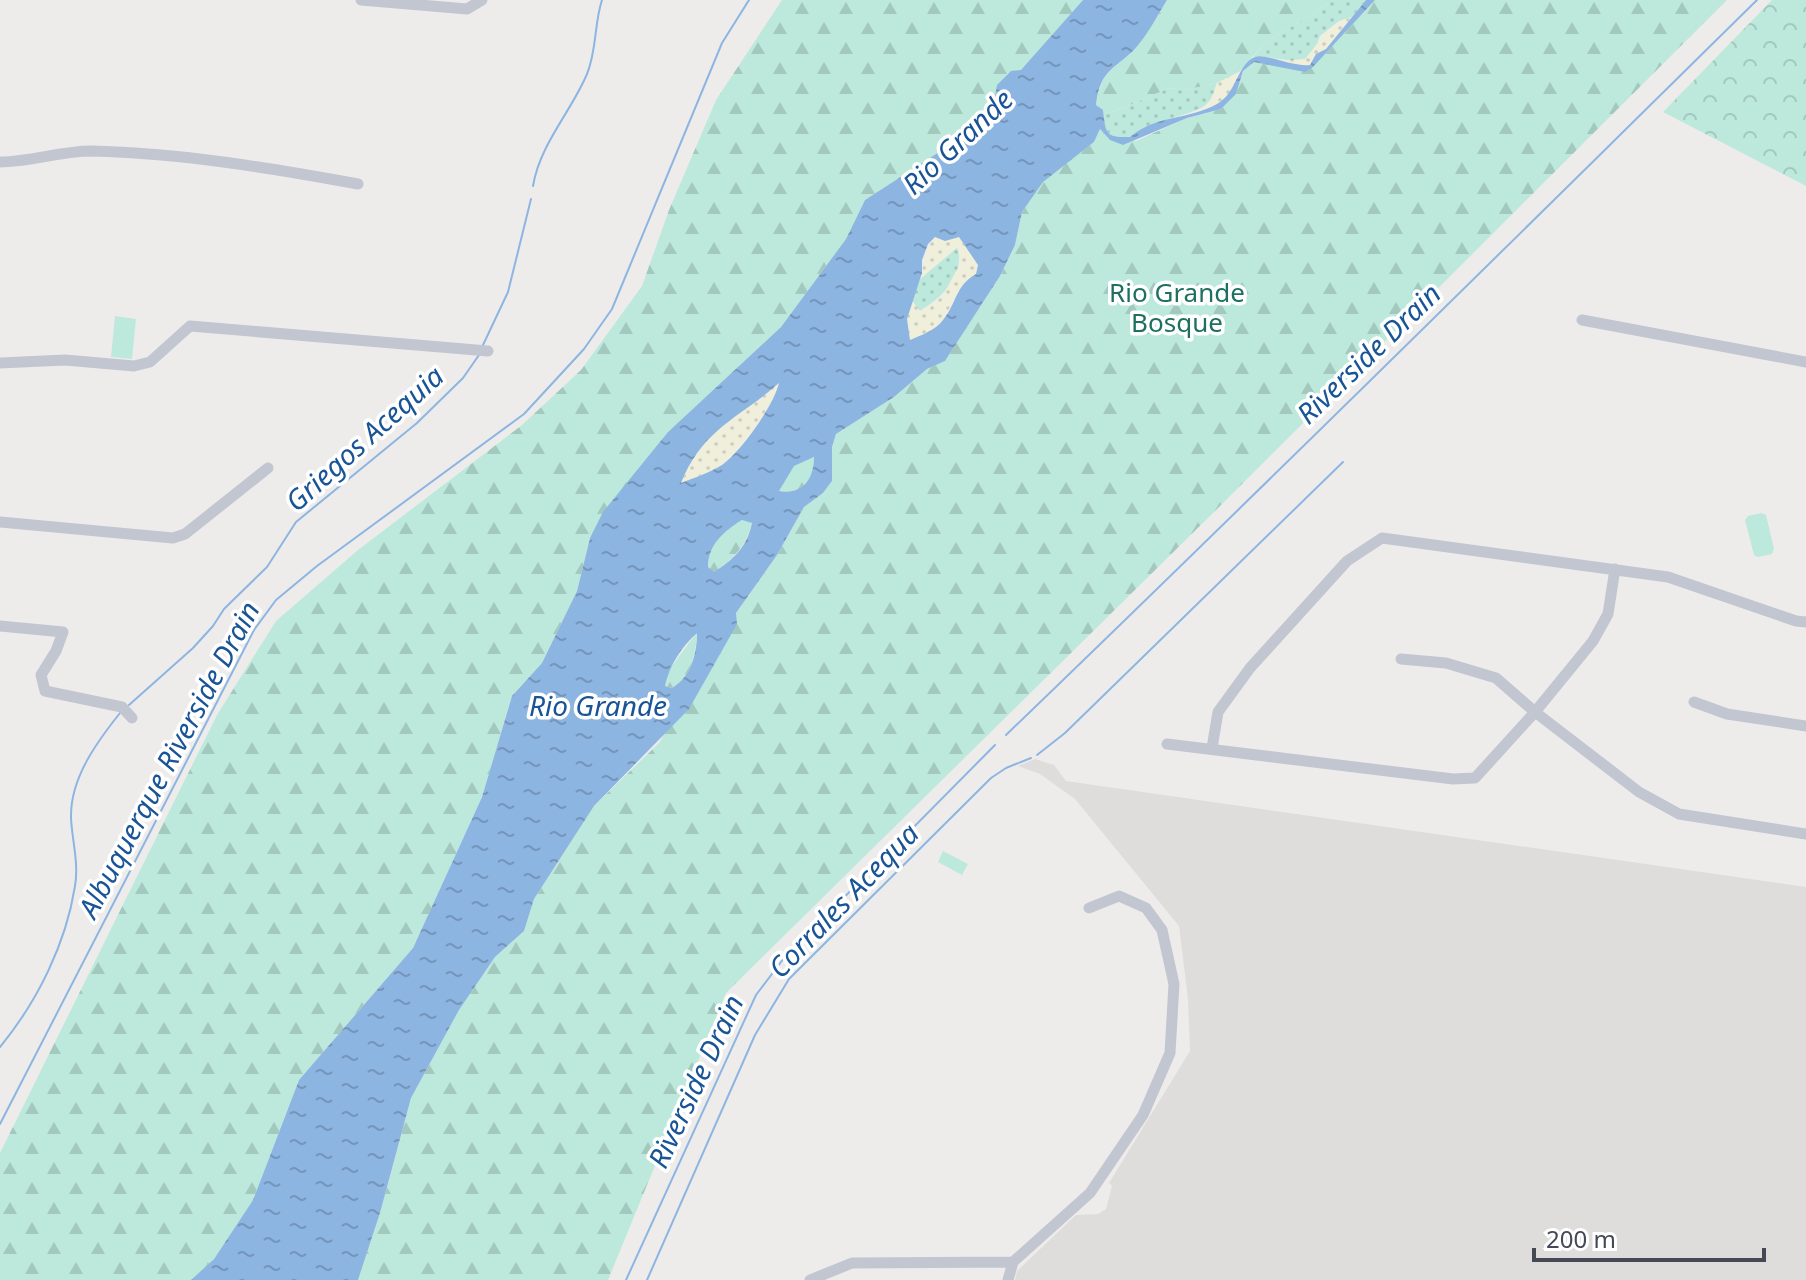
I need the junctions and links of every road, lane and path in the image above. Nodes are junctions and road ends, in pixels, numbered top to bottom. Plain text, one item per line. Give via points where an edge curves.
1 (361, 0) edge
2 (482, 0) edge
3 (0, 162) edge
4 (358, 184) dead end
5 (1582, 320) dead end
6 (482, 351) dead end
7 (1806, 362) edge
8 (0, 363) edge
9 (268, 468) dead end
10 (0, 522) edge
11 (1615, 569) junction
12 (1806, 622) edge
13 (0, 626) edge
14 (1401, 659) dead end
15 (1694, 702) dead end
16 (1535, 712) junction
17 (132, 718) dead end
18 (1806, 726) edge
19 (1167, 744) dead end
20 (1212, 748) junction
21 (1806, 834) edge
22 (1089, 908) dead end
23 (1013, 1262) junction
24 (810, 1280) edge
25 (1008, 1280) edge

1 - 2 street via 467,9
3 - 4 street via 87,151 154,154
5 - 7 street
6 - 8 street via 190,326 150,362 134,366 65,360
9 - 10 street via 197,526 173,538
11 - 12 street via 1668,577
11 - 16 street via 1608,614 1593,641
11 - 20 street via 1382,538 1347,561 1250,668 1218,712
13 - 17 street via 63,632 41,675 45,691 122,707
14 - 16 street via 1446,663 1496,678
15 - 18 street via 1727,714
16 - 20 street via 1475,778
16 - 21 street via 1639,792 1679,814
19 - 20 street
22 - 23 street via 1119,896 1146,908 1162,930 1174,984 1170,1053 1143,1115 1090,1193
23 - 24 street via 852,1263
23 - 25 street

